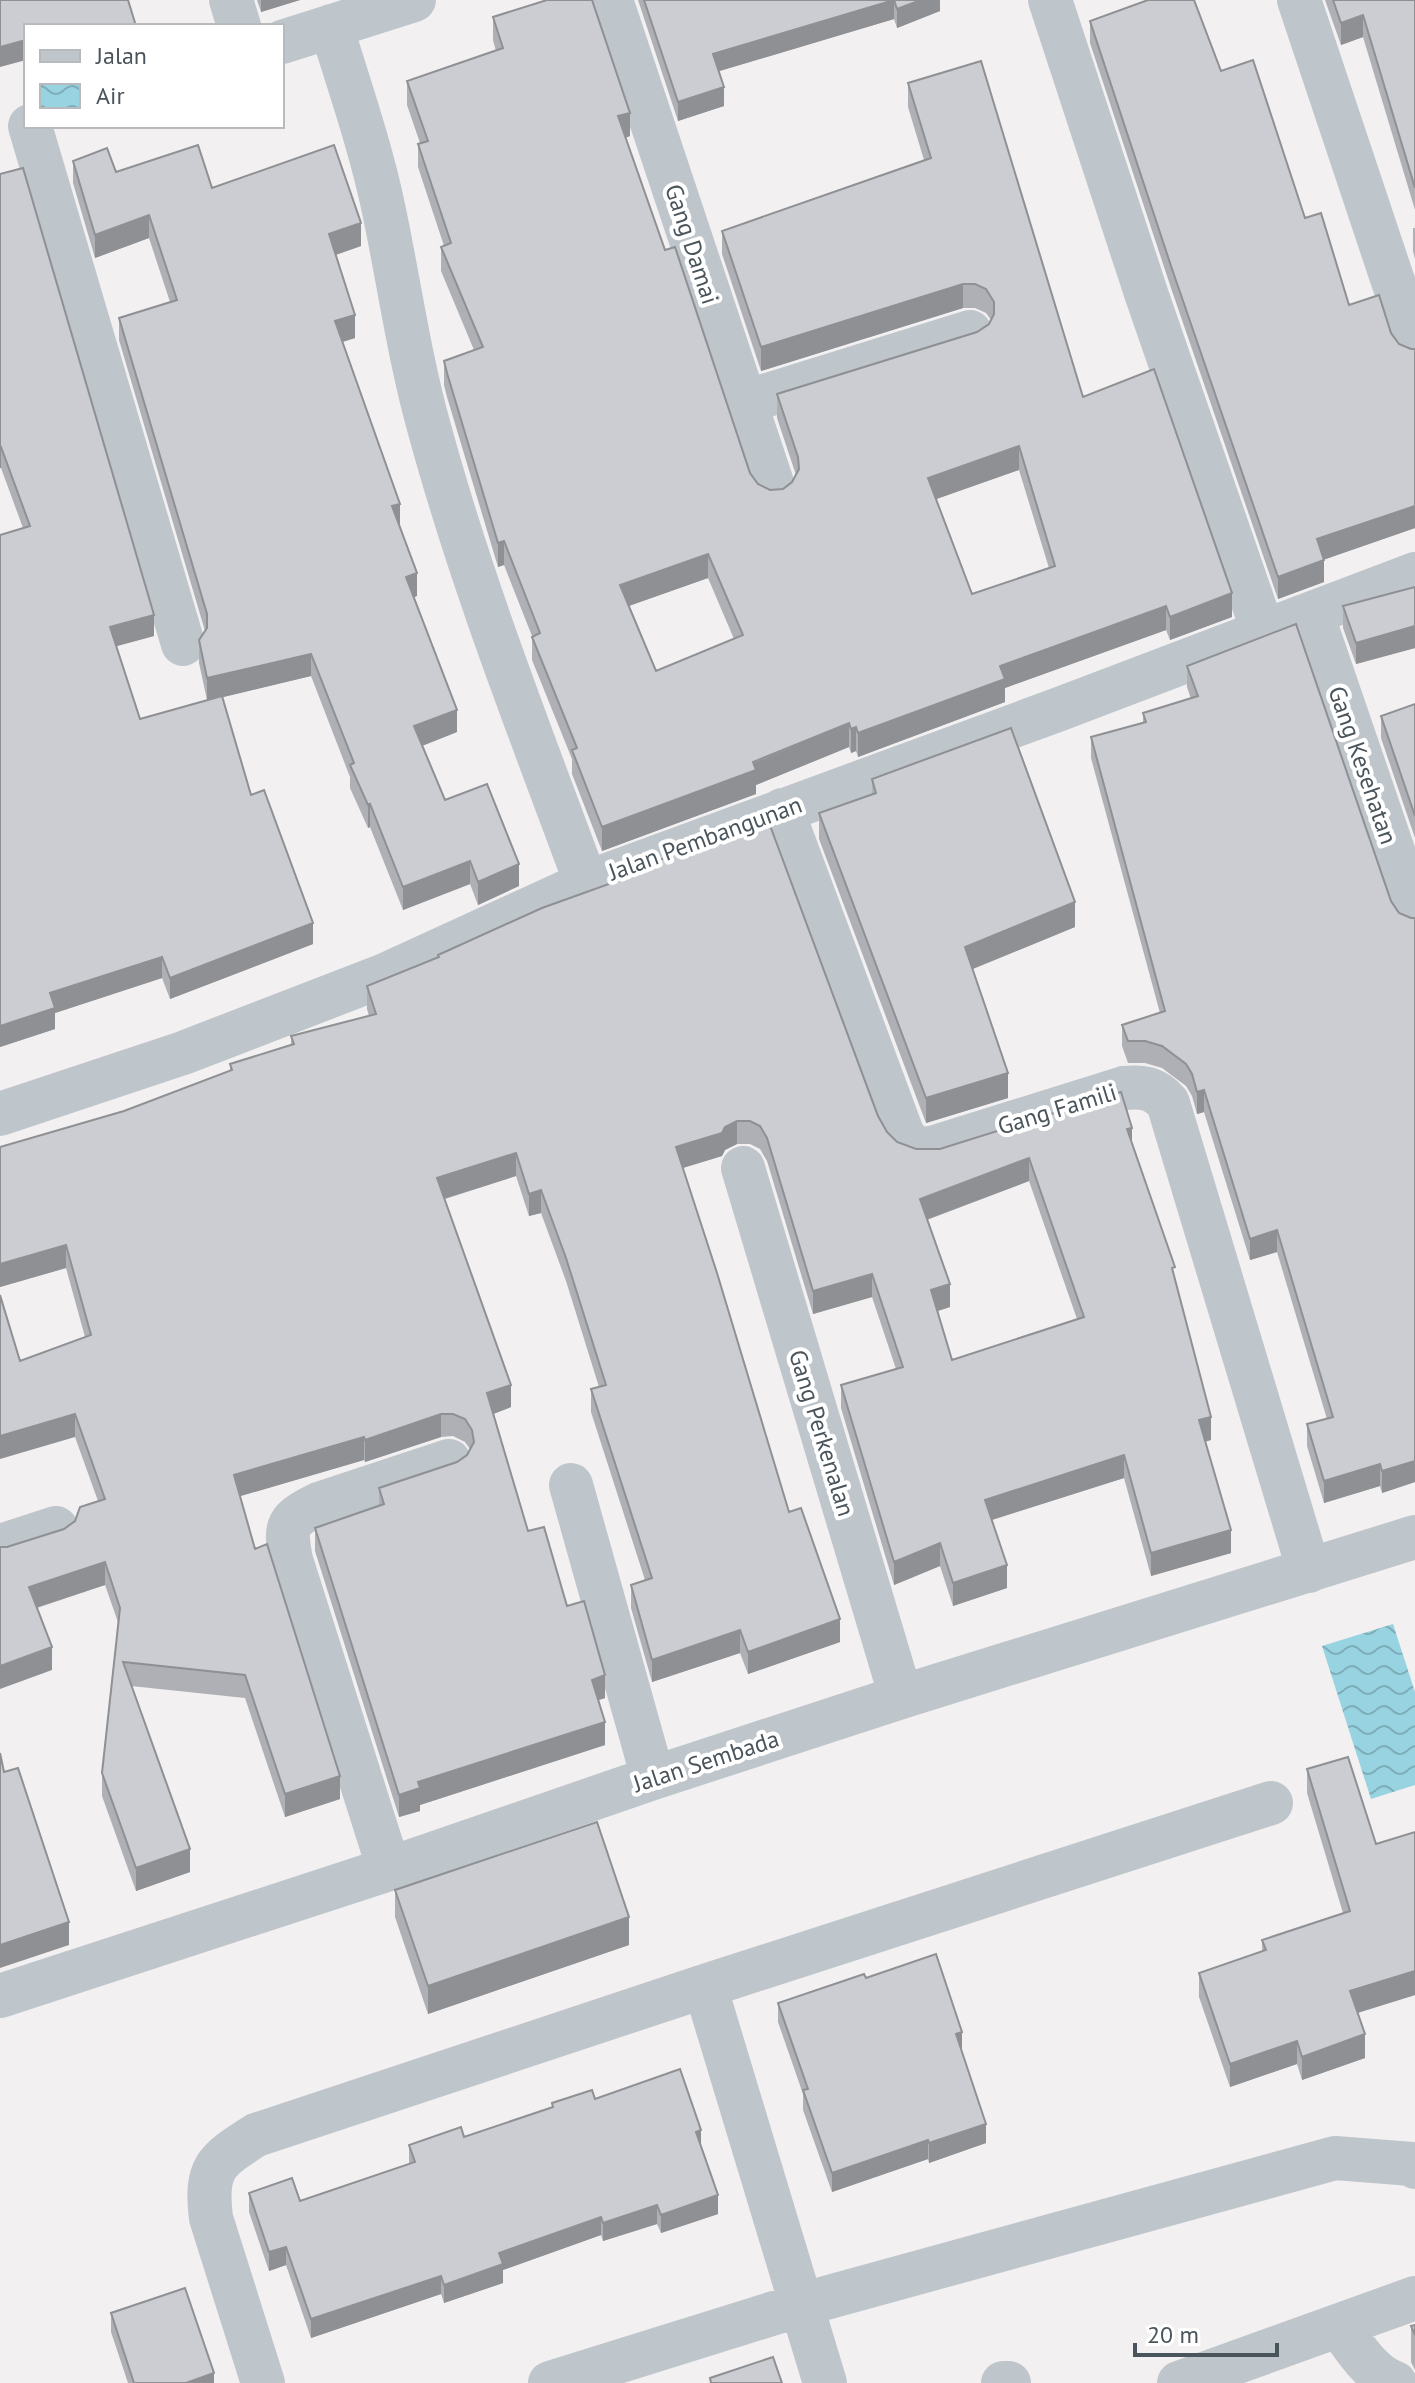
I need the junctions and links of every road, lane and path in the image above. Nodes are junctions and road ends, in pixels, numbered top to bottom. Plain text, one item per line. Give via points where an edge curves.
1 (231, 0) edge
2 (414, 0) edge
3 (611, 0) edge
4 (1050, 0) edge
5 (1299, 0) edge
6 (238, 24) edge
7 (331, 26) junction
8 (284, 41) edge
9 (24, 125) edge
10 (29, 128) edge
11 (0, 130) edge
12 (970, 332) edge
13 (1415, 347) edge
14 (745, 402) junction
15 (774, 489) edge
16 (1415, 574) edge
17 (1312, 614) junction
18 (1263, 631) junction
19 (183, 644) dead end
20 (782, 810) junction
21 (586, 883) junction
22 (1415, 915) edge
23 (0, 1114) edge
24 (743, 1168) dead end
25 (449, 1461) edge
26 (571, 1485) dead end
27 (56, 1528) edge
28 (1415, 1537) edge
29 (0, 1546) edge
30 (1309, 1571) junction
31 (901, 1697) junction
32 (653, 1778) junction
33 (1271, 1803) dead end
34 (389, 1869) junction
35 (705, 1986) junction
36 (0, 1996) edge
37 (1415, 2167) edge
38 (1415, 2298) edge
39 (800, 2305) junction
40 (1339, 2326) junction
41 (263, 2383) edge
42 (550, 2383) edge
43 (825, 2383) edge
44 (1179, 2383) edge
45 (1395, 2383) edge

1 - 6 street
2 - 7 street
3 - 14 street, Gang Damai
4 - 18 street
5 - 13 street
7 - 8 street
7 - 21 street via 370,152 417,379 459,530
9 - 11 street
10 - 19 street
12 - 14 street
14 - 15 street, Gang Damai
16 - 17 street, Jalan Pembangunan
17 - 18 street, Jalan Pembangunan
17 - 22 street, Gang Kesehatan
18 - 20 street, Jalan Pembangunan
20 - 21 street, Jalan Pembangunan
20 - 30 street, Gang Famili via 904,1138 915,1148 935,1147 1124,1088 1152,1089 1168,1103
21 - 23 street, Jalan Pembangunan via 385,975 183,1053
24 - 31 street, Gang Perkenalan
25 - 34 street via 319,1504 291,1521 288,1533 291,1560
26 - 32 street
27 - 29 street
28 - 30 street, Jalan Sembada
30 - 31 street, Jalan Sembada
31 - 32 street, Jalan Sembada
32 - 34 street, Jalan Sembada
33 - 35 street
34 - 36 street, Jalan Sembada
35 - 39 street
35 - 41 street via 256,2135 232,2151 215,2167 208,2191 211,2218
37 - 39 street via 1335,2158
38 - 40 street
39 - 42 street
39 - 43 street
40 - 44 street
40 - 45 street via 1363,2358

